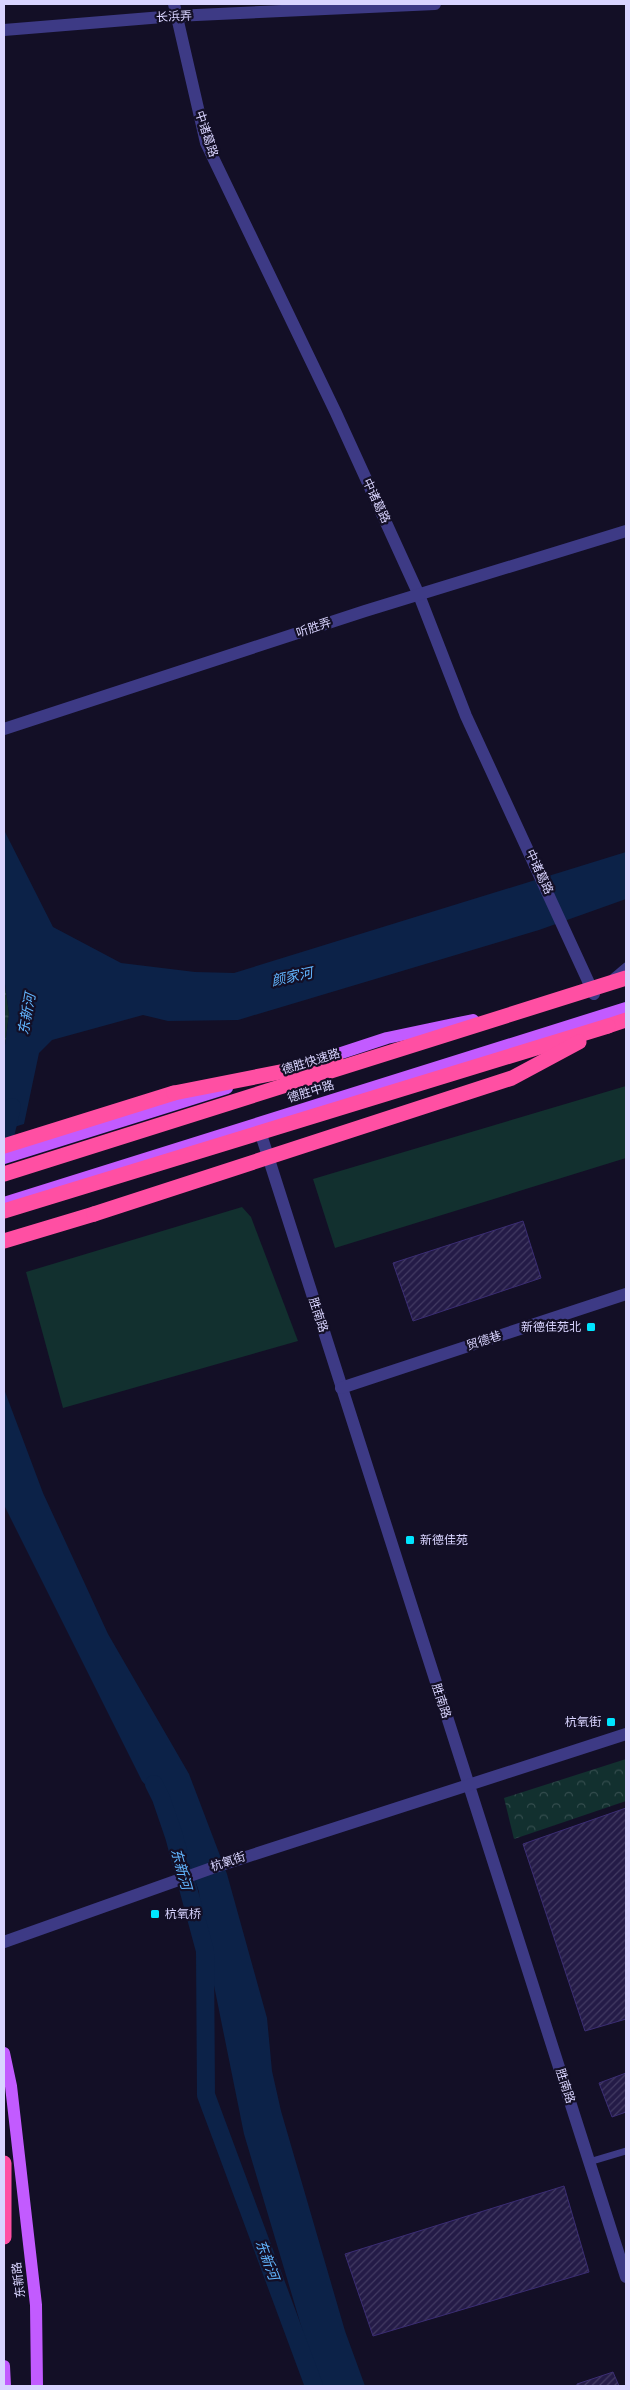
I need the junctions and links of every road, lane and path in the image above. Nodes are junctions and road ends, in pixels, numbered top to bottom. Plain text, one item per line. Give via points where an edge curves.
1 (435, 4) edge
2 (174, 10) edge
3 (4, 30) edge
4 (626, 530) edge
5 (419, 595) junction
6 (4, 729) edge
7 (626, 966) edge
8 (626, 978) edge
9 (626, 986) edge
10 (594, 994) junction
11 (626, 1008) edge
12 (626, 1020) edge
13 (608, 1026) junction
14 (411, 1046) junction
15 (257, 1124) junction
16 (4, 1146) edge
17 (4, 1158) edge
18 (4, 1174) edge
19 (4, 1203) edge
20 (4, 1211) edge
21 (4, 1241) edge
22 (626, 1294) edge
23 (341, 1388) junction
24 (626, 1734) edge
25 (468, 1784) junction
26 (4, 1942) edge
27 (4, 2053) edge
28 (626, 2151) edge
29 (589, 2162) junction
30 (4, 2164) edge
31 (4, 2237) edge
32 (626, 2277) edge
33 (4, 2366) edge
34 (5, 2386) edge
35 (38, 2386) edge

1 - 2 street, 长浜弄
2 - 3 street, 长浜弄
2 - 5 street, 中诸葛路 via 206,143 336,413
4 - 5 street, 听胜弄
5 - 6 street, 听胜弄
5 - 10 street, 中诸葛路 via 466,716
7 - 10 lane
8 - 14 highway, 德胜快速路, bridge
9 - 10 main road
10 - 17 main road via 387,1038
11 - 15 main road, 德胜中路
12 - 13 highway
13 - 20 highway, bridge
13 - 21 highway, bridge via 512,1078
14 - 16 highway, bridge via 174,1093
14 - 18 highway, 德胜快速路, bridge
15 - 19 main road, 德胜中路
15 - 23 street, 胜南路
22 - 23 street, 贸德巷
23 - 25 street, 胜南路
24 - 25 street, 杭氧街
25 - 26 street, 杭氧街 via 158,1886
25 - 29 street, 胜南路
27 - 35 main road, 东新路 via 11,2086 36,2305
28 - 29 lane
29 - 32 street, 胜南路
30 - 31 highway
33 - 34 main road

